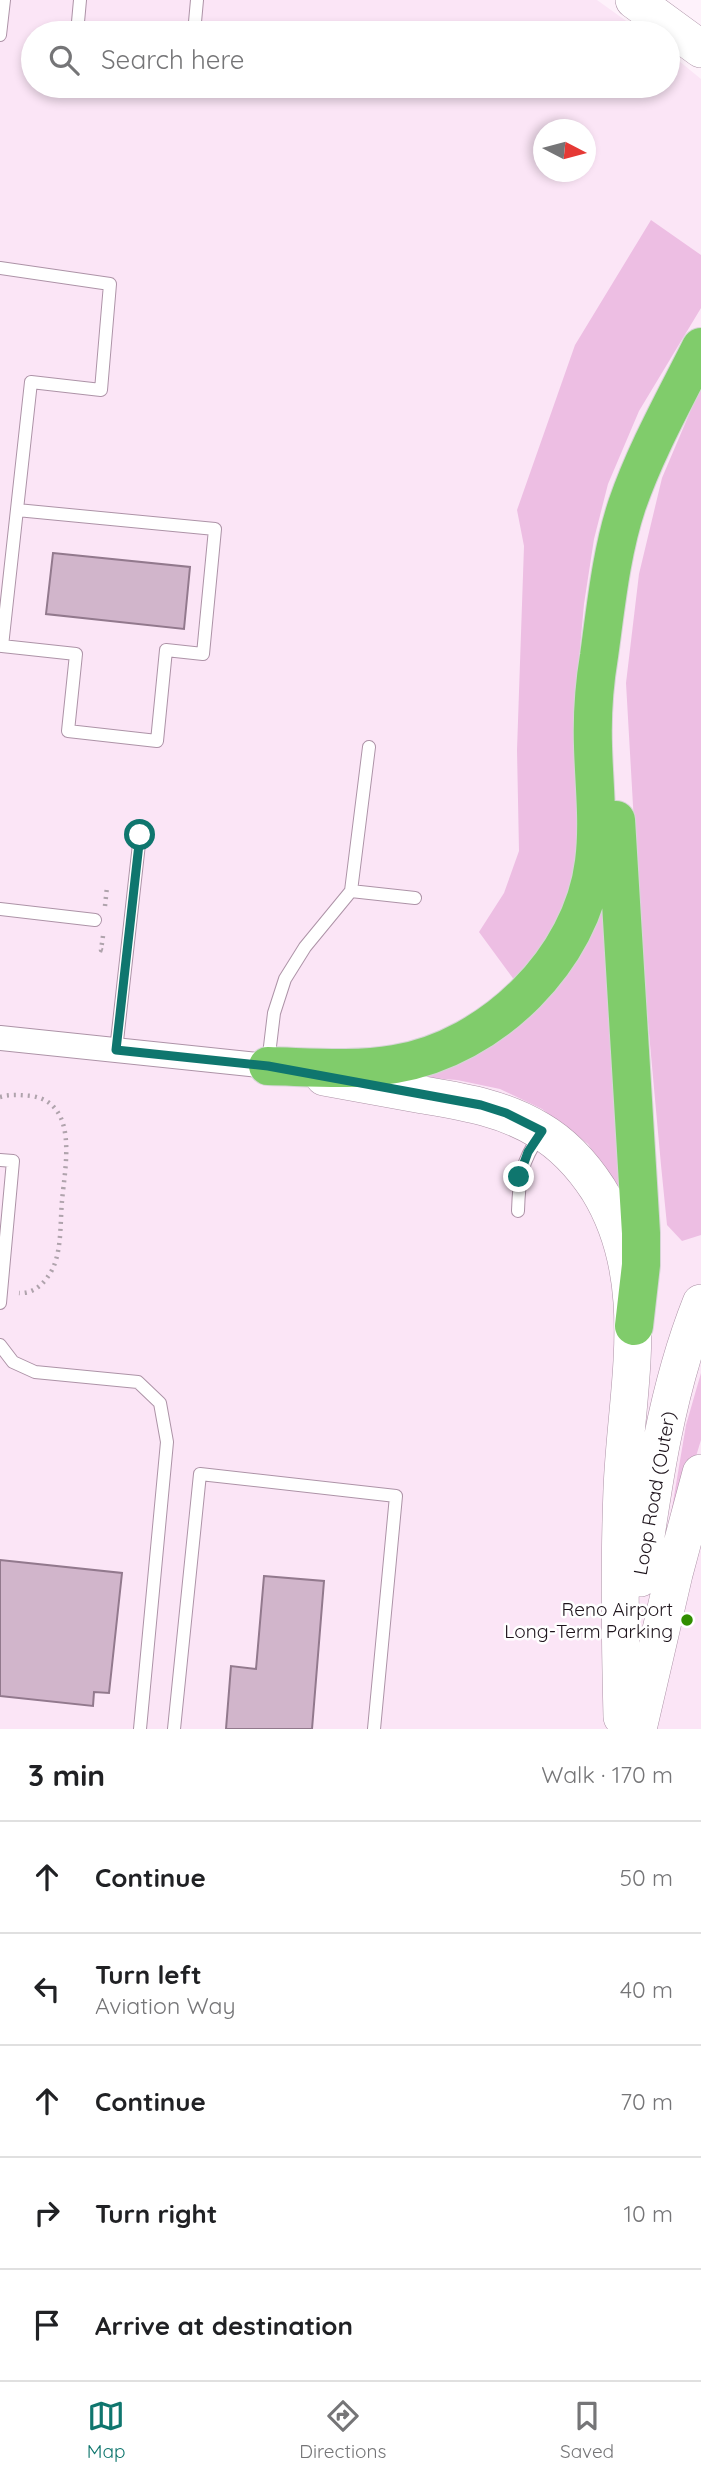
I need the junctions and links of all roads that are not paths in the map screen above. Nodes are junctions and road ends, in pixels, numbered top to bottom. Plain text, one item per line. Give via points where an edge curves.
1 (4, 0) edge
2 (80, 0) edge
3 (197, 0) edge
4 (635, 0) edge
5 (78, 21) edge
6 (195, 21) edge
7 (663, 21) edge
8 (680, 33) edge
9 (0, 34) edge
10 (701, 49) edge
11 (0, 268) edge
12 (701, 347) edge
13 (17, 510) junction
14 (604, 622) junction
15 (369, 747) dead end
16 (140, 835) dead end
17 (351, 891) junction
18 (415, 898) dead end
19 (0, 909) edge
20 (95, 920) dead end
21 (0, 1038) edge
22 (116, 1050) junction
23 (268, 1066) junction
24 (542, 1131) junction
25 (0, 1160) edge
26 (518, 1211) dead end
27 (3, 1243) edge
28 (1, 1298) edge
29 (701, 1303) edge
30 (634, 1326) junction
31 (0, 1345) edge
32 (701, 1472) edge
33 (627, 1725) edge
34 (140, 1729) edge
35 (174, 1729) edge
36 (374, 1729) edge

1 - 9 lane
2 - 5 lane
3 - 6 lane
4 - 7 main road
8 - 10 main road
11 - 13 lane via 110,284 101,390 31,382
12 - 14 highway via 627,506
13 - 13 lane via 215,529 203,654 166,650 157,741 68,731 76,654 2,646
14 - 23 highway via 593,718 594,864 588,892 565,947 504,1013 453,1045 396,1064
14 - 30 highway via 641,1233
15 - 17 lane
16 - 22 lane
17 - 18 lane
17 - 23 lane via 285,979 274,1013
19 - 20 lane
21 - 22 street
22 - 23 street
23 - 24 main road via 481,1105
24 - 26 lane via 519,1177
24 - 30 main road via 591,1178 611,1213 630,1270
25 - 27 lane via 13,1161
27 - 28 lane
29 - 33 main road, Loop Road (Outer) via 681,1361 658,1458 635,1609
30 - 33 main road via 620,1578
31 - 34 lane via 13,1362 35,1372 138,1382 160,1403 167,1442
32 - 33 main road
35 - 36 lane via 200,1474 396,1496

